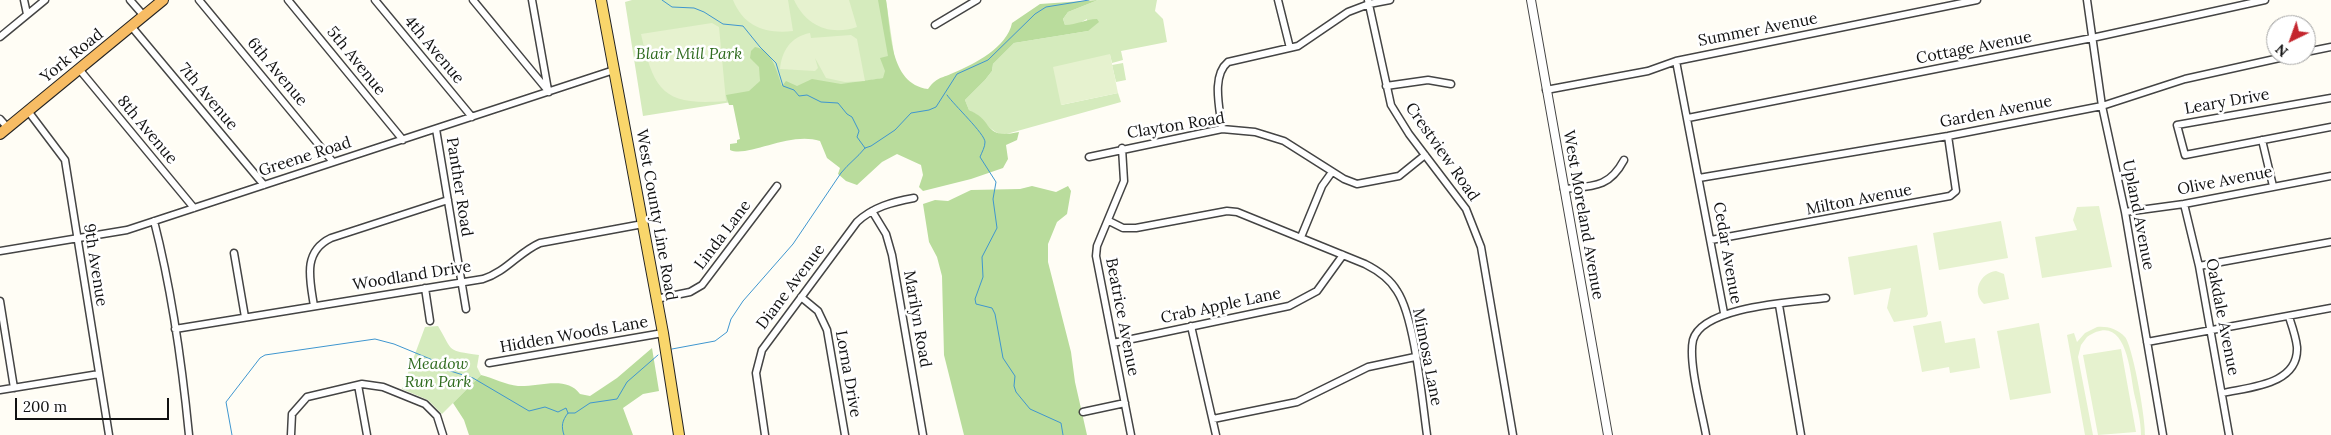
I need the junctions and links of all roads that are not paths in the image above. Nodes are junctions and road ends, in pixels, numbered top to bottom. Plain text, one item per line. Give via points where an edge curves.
1 (24, 0) edge
2 (45, 0) edge
3 (130, 0) edge
4 (163, 0) edge
5 (199, 0) edge
6 (288, 0) edge
7 (375, 0) edge
8 (473, 0) edge
9 (532, 0) edge
10 (601, 0) edge
11 (977, 0) edge
12 (1278, 0) edge
13 (1390, 0) edge
14 (1531, 0) edge
15 (1977, 0) edge
16 (2087, 0) edge
17 (2266, 0) edge
18 (1368, 2) edge
19 (27, 14) junction
20 (144, 16) junction
21 (935, 24) dead end
22 (132, 26) junction
23 (0, 37) edge
24 (2092, 38) junction
25 (2331, 47) edge
26 (1290, 48) junction
27 (2316, 50) edge
28 (1676, 61) junction
29 (2266, 61) edge
30 (79, 69) junction
31 (614, 70) junction
32 (1450, 84) dead end
33 (1386, 86) junction
34 (1546, 90) junction
35 (548, 92) junction
36 (2331, 98) edge
37 (2102, 106) junction
38 (28, 111) junction
39 (472, 117) junction
40 (1688, 118) junction
41 (0, 119) edge
42 (2331, 127) edge
43 (436, 129) junction
44 (1222, 129) junction
45 (4, 131) edge
46 (1948, 136) junction
47 (403, 140) junction
48 (2262, 140) junction
49 (1122, 148) junction
50 (1425, 155) junction
51 (1089, 157) dead end
52 (1624, 160) dead end
53 (333, 162) junction
54 (1332, 172) junction
55 (2331, 176) edge
56 (1699, 178) junction
57 (264, 185) junction
58 (777, 186) dead end
59 (2273, 186) junction
60 (1564, 189) junction
61 (914, 198) dead end
62 (448, 200) junction
63 (2184, 204) junction
64 (194, 208) junction
65 (872, 211) junction
66 (2125, 212) junction
67 (154, 221) junction
68 (1109, 222) junction
69 (643, 224) junction
70 (1301, 237) junction
71 (77, 238) junction
72 (1710, 240) junction
73 (2331, 242) edge
74 (0, 250) edge
75 (234, 253) dead end
76 (1343, 255) junction
77 (2199, 266) junction
78 (461, 282) junction
79 (425, 288) junction
80 (801, 297) junction
81 (1826, 298) dead end
82 (656, 299) junction
83 (0, 301) edge
84 (1778, 305) junction
85 (314, 306) junction
86 (2331, 308) edge
87 (466, 309) dead end
88 (1724, 313) junction
89 (2289, 316) junction
90 (245, 317) junction
91 (430, 321) dead end
92 (1191, 326) junction
93 (175, 329) junction
94 (2211, 329) junction
95 (663, 333) junction
96 (1113, 342) junction
97 (2148, 342) junction
98 (1415, 357) junction
99 (489, 363) dead end
100 (99, 374) junction
101 (358, 385) junction
102 (14, 388) junction
103 (0, 390) edge
104 (2223, 393) junction
105 (1125, 403) junction
106 (1083, 412) dead end
107 (1213, 419) junction
108 (109, 435) edge
109 (189, 435) edge
110 (291, 435) edge
111 (367, 435) edge
112 (443, 435) edge
113 (679, 435) edge
114 (765, 435) edge
115 (845, 435) edge
116 (923, 435) edge
117 (1131, 435) edge
118 (1216, 435) edge
119 (1427, 435) edge
120 (1513, 435) edge
121 (1608, 435) edge
122 (1706, 435) edge
123 (1801, 435) edge
124 (2163, 435) edge
125 (2229, 435) edge

1 - 19 street
2 - 19 street
3 - 20 street
4 - 20 highway, York Road
5 - 53 street, 6th Avenue
6 - 47 street, 5th Avenue
7 - 39 street, 4th Avenue
8 - 35 street
9 - 35 street
10 - 31 main road, West County Line Road
11 - 21 street
12 - 26 street
13 - 18 street
14 - 34 street, West Moreland Avenue
15 - 28 street, Summer Avenue
16 - 24 street, Upland Avenue
17 - 24 street, Cottage Avenue
18 - 26 street
18 - 33 street, Crestview Road
19 - 23 street
20 - 22 highway, York Road
22 - 30 highway, York Road
22 - 57 street, 7th Avenue
24 - 37 street, Upland Avenue
24 - 40 street, Cottage Avenue
25 - 27 street
26 - 44 street via 1232,59 1224,65 1218,83
28 - 34 street, Summer Avenue via 1648,71
28 - 40 street, Cedar Avenue
29 - 37 street, Garden Avenue via 2185,79
30 - 38 highway, York Road
30 - 64 street, 8th Avenue
31 - 35 street, Greene Road
31 - 69 main road, West County Line Road
32 - 33 street via 1428,80
33 - 50 street, Crestview Road via 1396,115
34 - 60 street, West Moreland Avenue
35 - 39 street, Greene Road
36 - 48 street, Leary Drive via 2176,125 2185,155
37 - 46 street, Garden Avenue
37 - 66 street, Upland Avenue
38 - 45 highway, York Road
38 - 71 street, 9th Avenue via 65,160
39 - 43 street, Greene Road
40 - 56 street, Cedar Avenue
41 - 45 street
42 - 48 street, Leary Drive
43 - 47 street, Greene Road
43 - 62 street, Panther Road
44 - 49 street, Clayton Road
44 - 54 street, Clayton Road via 1270,135 1295,146
46 - 56 street, Garden Avenue
46 - 72 street, Milton Avenue via 1956,191 1950,196
47 - 53 street, Greene Road
48 - 59 street
49 - 51 street, Clayton Road
49 - 68 street, Beatrice Avenue via 1124,181
50 - 54 street, Clayton Road via 1390,180 1352,184
50 - 120 street, Crestview Road via 1466,209 1481,247
52 - 60 street via 1608,180
53 - 57 street, Greene Road
54 - 70 street via 1322,186
55 - 59 street, Olive Avenue
56 - 72 street, Cedar Avenue
57 - 64 street, Greene Road
58 - 82 street, Linda Lane via 702,284 690,292
59 - 63 street, Olive Avenue
60 - 121 street, West Moreland Avenue
61 - 65 street, Diane Avenue
62 - 78 street, Panther Road
62 - 85 street via 321,244 309,264
63 - 66 street, Olive Avenue
63 - 77 street, Oakdale Avenue
64 - 67 street, Greene Road
65 - 80 street, Diane Avenue via 857,222
65 - 116 street, Marilyn Road via 886,234 892,255
66 - 97 street, Upland Avenue
67 - 71 street, Greene Road via 126,230
67 - 93 street via 165,263
68 - 70 street, Mimosa Lane via 1129,229 1226,211 1237,212
68 - 96 street, Beatrice Avenue via 1097,246 1096,256
69 - 78 street, Woodland Drive via 540,243 497,274
69 - 82 main road, West County Line Road
70 - 76 street, Mimosa Lane
71 - 74 street, Greene Road
71 - 100 street, 9th Avenue
72 - 88 street, Cedar Avenue
73 - 77 street
75 - 90 street
76 - 92 street, Crab Apple Lane via 1317,292 1300,302
76 - 98 street, Mimosa Lane via 1371,267 1396,290 1406,315
77 - 94 street, Oakdale Avenue
78 - 79 street, Woodland Drive
78 - 87 street, Panther Road
79 - 85 street, Woodland Drive
79 - 91 street
80 - 114 street, Diane Avenue via 762,350 757,366
80 - 115 street, Lorna Drive via 818,311 827,330
81 - 84 street
82 - 95 main road, West County Line Road
83 - 102 street
84 - 88 street
84 - 123 street
85 - 90 street, Woodland Drive
86 - 89 street
88 - 122 street, Cedar Avenue via 1702,325 1693,340 1692,357
89 - 94 street
89 - 104 street via 2296,357 2287,372 2273,383
90 - 93 street, Woodland Drive
92 - 96 street, Crab Apple Lane
92 - 107 street
93 - 109 street
94 - 97 street
94 - 104 street, Oakdale Avenue
95 - 99 street, Hidden Woods Lane
95 - 113 main road, West County Line Road
96 - 105 street, Beatrice Avenue
97 - 124 street, Upland Avenue
98 - 107 street via 1368,367 1297,402
98 - 119 street, Mimosa Lane
100 - 102 street
100 - 108 street, 9th Avenue
101 - 110 street via 306,397 292,414
101 - 111 street
101 - 112 street via 377,385 425,404 437,416
102 - 103 street
104 - 125 street, Oakdale Avenue
105 - 106 street
105 - 117 street, Beatrice Avenue
107 - 118 street

